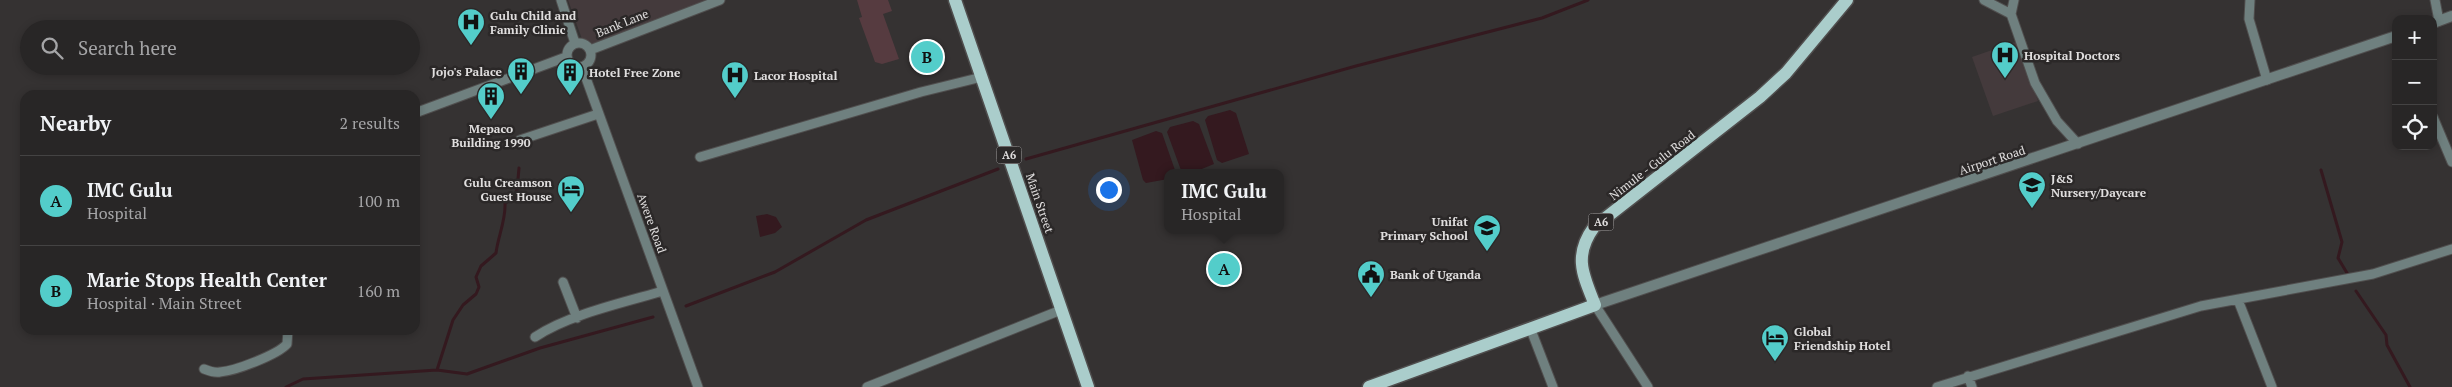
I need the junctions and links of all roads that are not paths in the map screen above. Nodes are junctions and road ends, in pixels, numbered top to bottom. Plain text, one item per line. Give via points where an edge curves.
1 (561, 0) edge
2 (720, 0) edge
3 (955, 0) edge
4 (1847, 0) edge
5 (1984, 0) edge
6 (2014, 0) edge
7 (2250, 0) edge
8 (2435, 0) edge
9 (694, 4) edge
10 (2011, 14) junction
11 (2436, 15) edge
12 (2452, 16) edge
13 (2437, 22) edge
14 (2392, 37) edge
15 (575, 43) junction
16 (590, 50) junction
17 (566, 57) junction
18 (582, 67) junction
19 (982, 77) junction
20 (2267, 80) junction
21 (420, 111) edge
22 (598, 114) junction
23 (2437, 126) edge
24 (520, 140) dead end
25 (2078, 144) junction
26 (700, 157) dead end
27 (2452, 162) edge
28 (2452, 249) edge
29 (563, 282) dead end
30 (663, 290) junction
31 (2238, 300) junction
32 (1595, 305) junction
33 (1061, 310) junction
34 (577, 318) junction
35 (1531, 330) junction
36 (288, 335) edge
37 (535, 338) dead end
38 (204, 369) dead end
39 (1414, 371) junction
40 (1968, 376) junction
41 (1391, 383) edge
42 (698, 387) edge
43 (867, 387) edge
44 (1088, 387) edge
45 (1369, 387) edge
46 (1407, 387) edge
47 (1553, 387) edge
48 (1648, 387) edge
49 (1937, 387) edge
50 (1972, 387) edge
51 (2272, 387) edge

1 - 15 street
2 - 9 street, Bank Lane
3 - 19 main road, Main Street / A6
4 - 32 main road, Nimule - Gulu Road / A6 via 1786,73 1754,102 1594,227 1582,249 1581,263
5 - 10 street
6 - 10 street
7 - 20 street via 2249,19
8 - 11 street
9 - 16 street, Bank Lane
10 - 25 street via 2035,83 2052,113
12 - 13 street
14 - 20 street, Airport Road
15 - 16 street via 584,44
15 - 17 street via 568,48
16 - 18 street via 590,58
17 - 18 street via 573,66
17 - 21 street
18 - 22 street, Awere Road
19 - 26 street
19 - 33 main road, Main Street / A6
20 - 25 street, Airport Road
22 - 24 street
22 - 30 street, Awere Road
23 - 27 street
25 - 32 street, Airport Road
28 - 31 street via 2373,274
29 - 34 street
30 - 34 street
30 - 42 street, Awere Road
31 - 40 street via 2192,308
31 - 51 street
32 - 35 main road
32 - 48 street
33 - 43 street
33 - 44 main road, Main Street / A6
34 - 37 street
35 - 39 main road
35 - 47 street
36 - 38 street via 287,344 267,356 229,371 218,373
39 - 41 main road
39 - 46 main road
40 - 49 street
40 - 50 street
41 - 45 main road

